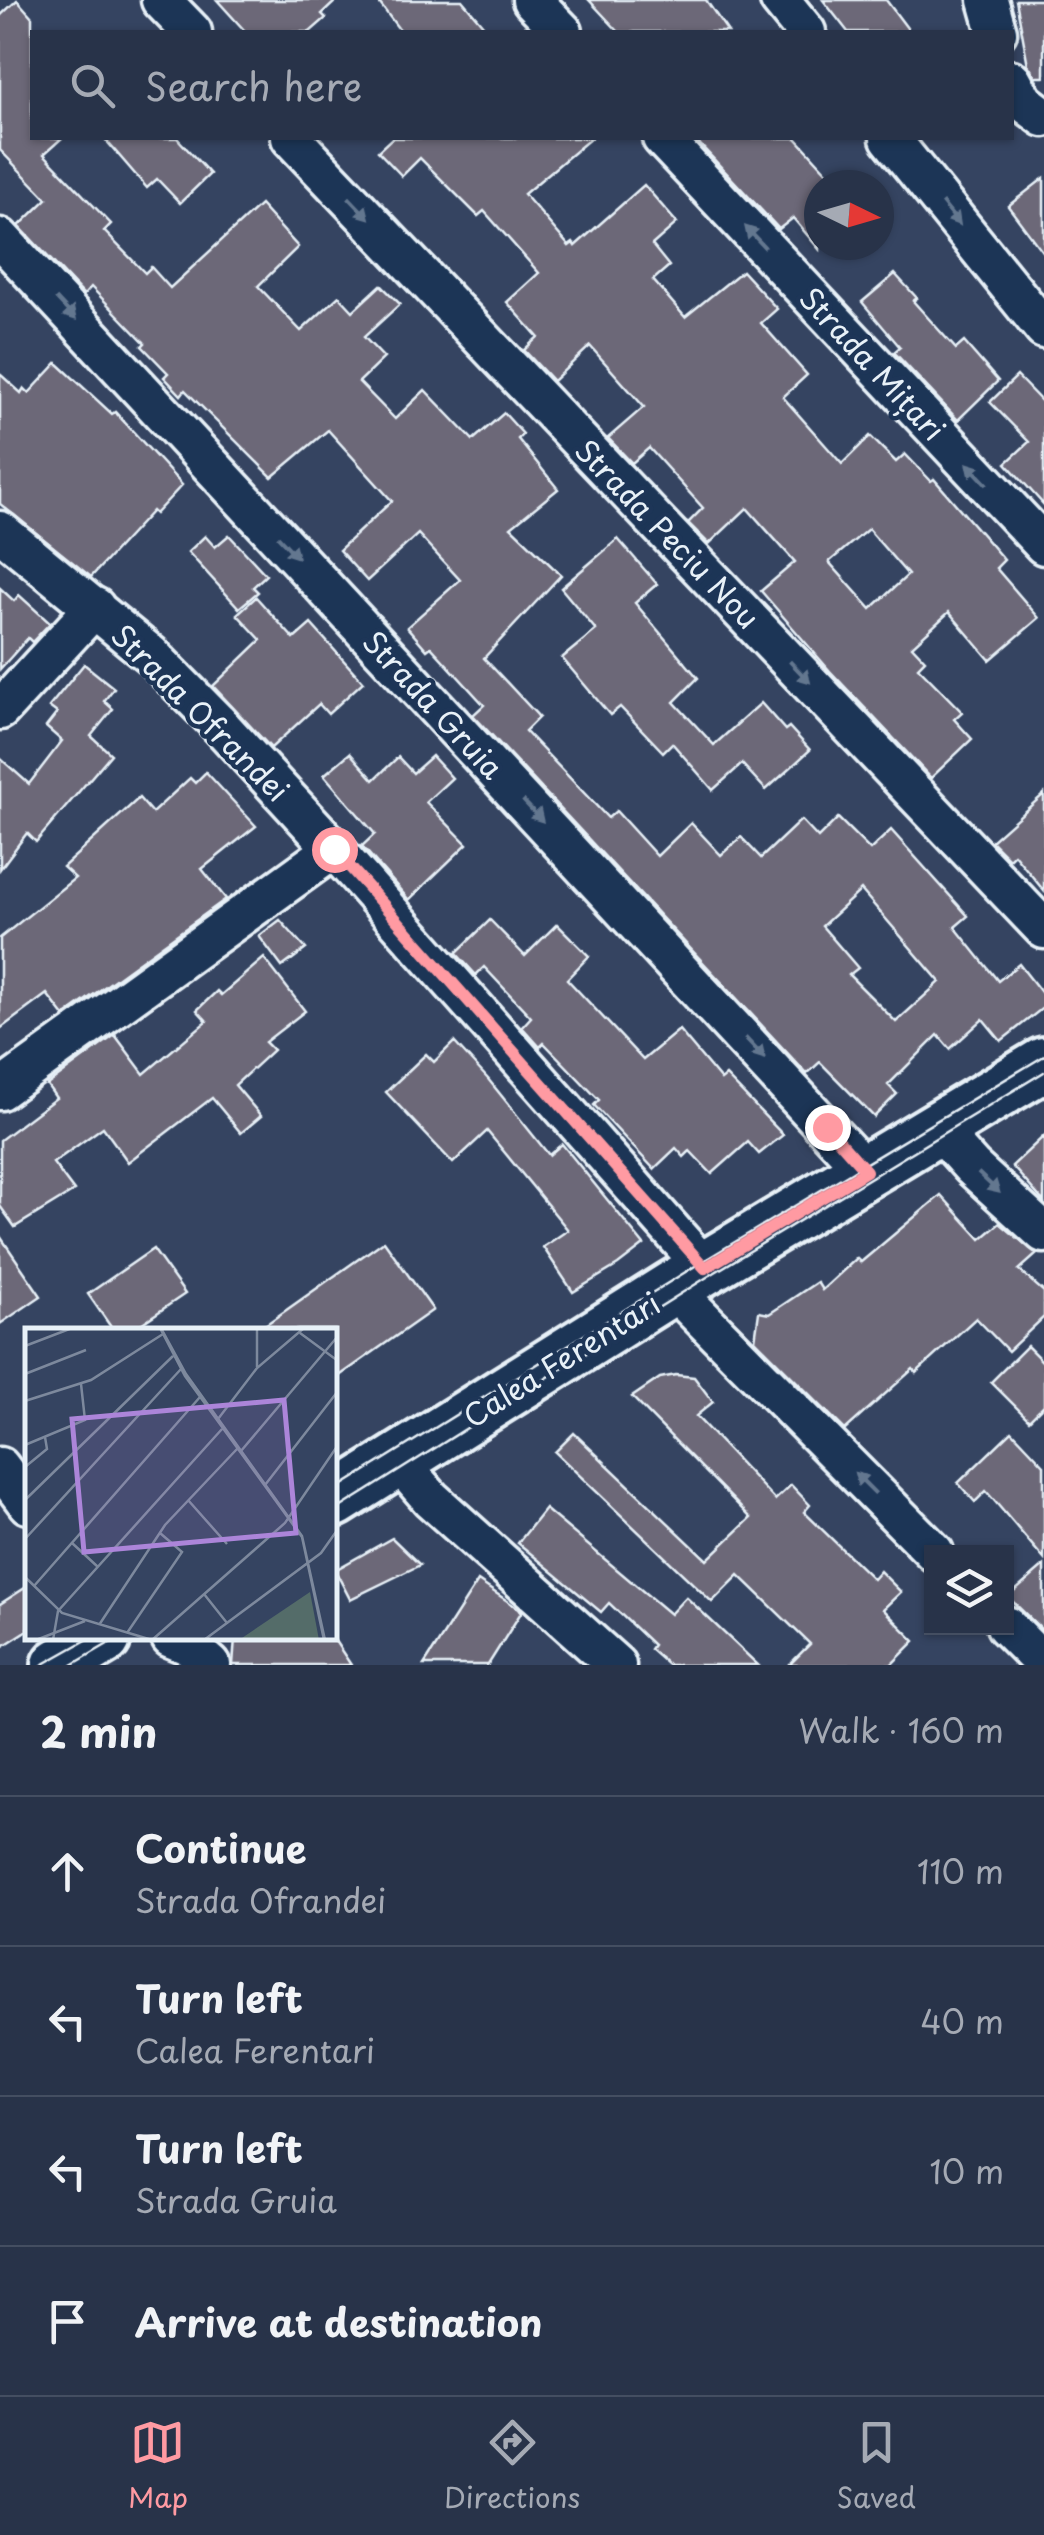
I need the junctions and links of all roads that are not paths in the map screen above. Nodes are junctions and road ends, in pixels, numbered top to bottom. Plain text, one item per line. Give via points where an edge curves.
1 (161, 0) edge
2 (532, 0) edge
3 (780, 0) edge
4 (988, 0) edge
5 (190, 30) edge
6 (561, 30) edge
7 (804, 30) edge
8 (996, 30) edge
9 (1014, 84) edge
10 (1044, 117) edge
11 (294, 140) edge
12 (664, 140) edge
13 (892, 140) edge
14 (0, 238) edge
15 (1044, 329) edge
16 (0, 531) edge
17 (1044, 545) edge
18 (95, 606) junction
19 (0, 710) edge
20 (334, 849) junction
21 (1044, 929) edge
22 (1044, 1064) edge
23 (0, 1090) edge
24 (937, 1128) junction
25 (866, 1171) junction
26 (1044, 1234) edge
27 (689, 1278) junction
28 (399, 1462) junction
29 (0, 1467) edge
30 (338, 1498) edge
31 (25, 1500) edge
32 (928, 1545) edge
33 (1014, 1634) edge
34 (101, 1640) edge
35 (177, 1640) edge
36 (1044, 1664) edge
37 (59, 1665) edge
38 (211, 1665) edge
39 (616, 1665) edge

1 - 5 street
2 - 6 street
3 - 7 street
4 - 8 street
9 - 10 street
11 -> 21 street, Strada Peciu Nou
17 -> 12 street, Strada Mițari
13 -> 15 street
14 -> 25 street, Strada Gruia
16 - 18 street, Strada Ofrandei
18 - 19 street
18 - 20 street, Strada Ofrandei via 164,668
20 - 23 street
20 - 27 street, Strada Ofrandei
22 - 24 main road, Calea Ferentari
24 - 25 main road, Calea Ferentari
24 -> 26 street
25 - 27 main road, Calea Ferentari
27 - 28 main road, Calea Ferentari
32 -> 27 street, Strada Ofrandei
28 - 30 main road, Calea Ferentari
28 - 39 street
29 - 31 street
33 - 36 street
34 - 37 main road
35 - 38 street

